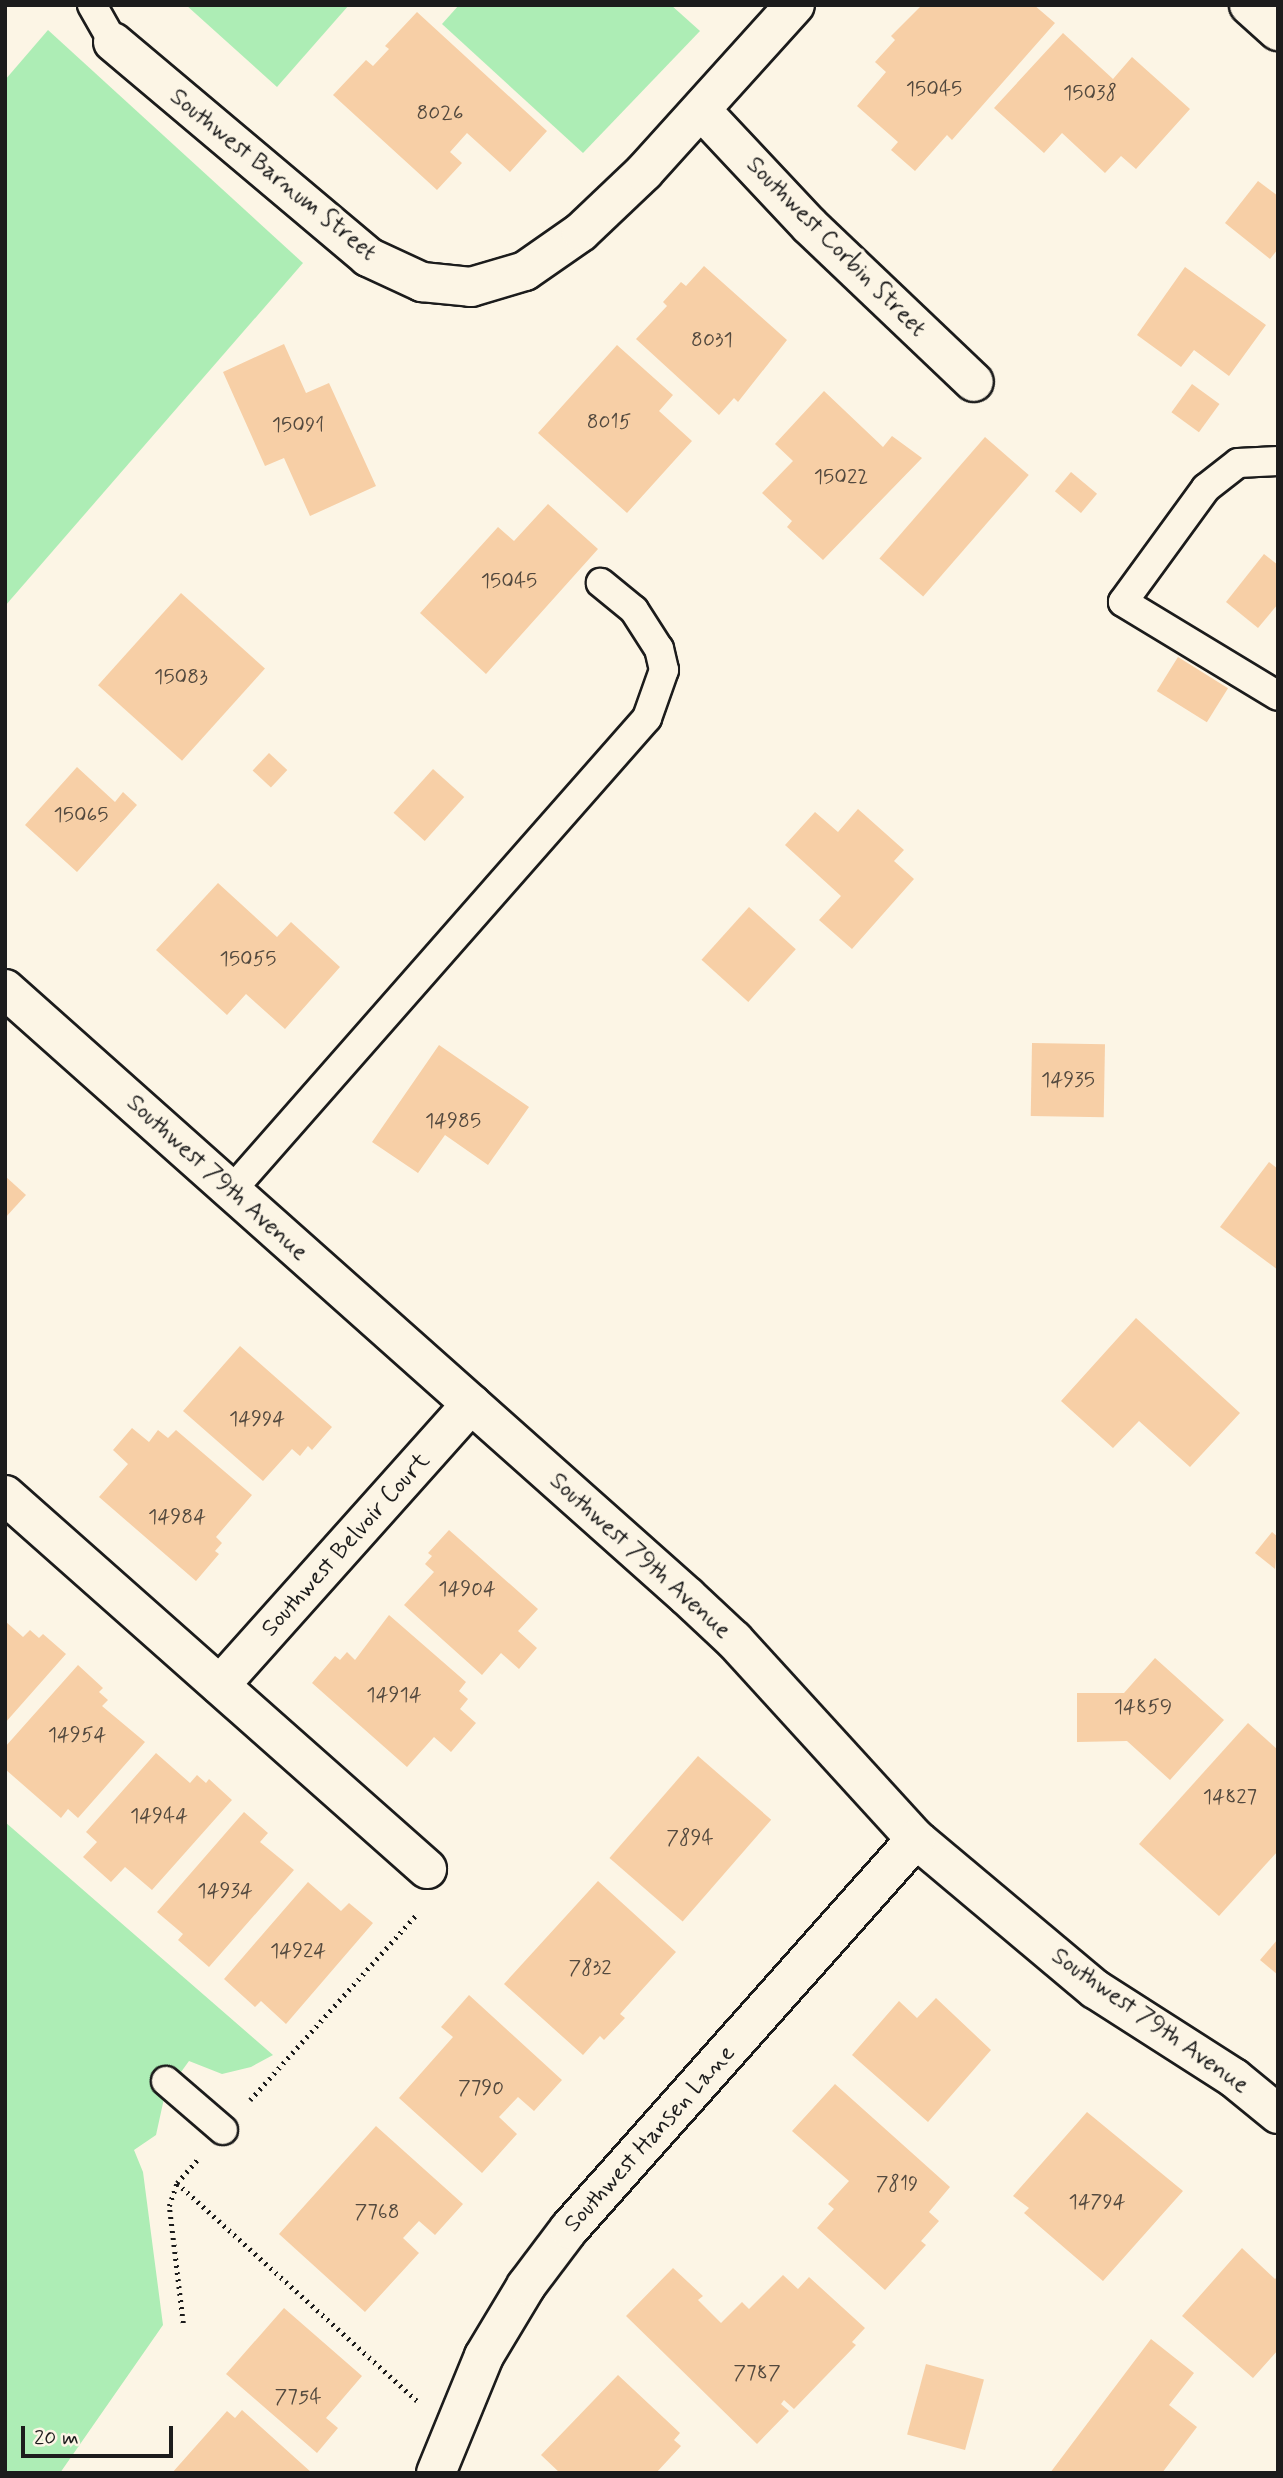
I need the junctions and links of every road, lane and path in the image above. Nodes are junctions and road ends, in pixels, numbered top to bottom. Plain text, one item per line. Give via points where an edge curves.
1 (92, 5) edge
2 (795, 5) edge
3 (1249, 5) edge
4 (1278, 31) edge
5 (113, 42) joint
6 (701, 110) junction
7 (974, 382) dead end
8 (1278, 461) edge
9 (601, 583) dead end
10 (1278, 696) edge
11 (5, 989) edge
12 (231, 1191) junction
13 (471, 1404) junction
14 (5, 1495) edge
15 (220, 1685) junction
16 (916, 1839) junction
17 (427, 1869) joint
18 (166, 2081) dead end
19 (1278, 2114) edge
20 (223, 2130) junction
21 (177, 2183) junction
22 (183, 2323) dead end
23 (451, 2432) junction
24 (436, 2473) edge

1 - 5 lane, Southwest Barnum Street
2 - 6 street, Southwest Barnum Street
3 - 4 street
5 - 6 street, Southwest Barnum Street via 368,257 394,272 446,285 490,284 544,261 644,172
6 - 7 street, Southwest Corbin Street via 810,226
8 - 10 lane via 1238,463 1206,488 1122,602
9 - 12 lane via 634,610 659,649 664,670 647,718
11 - 12 street, Southwest 79th Avenue
12 - 13 street, Southwest 79th Avenue
13 - 15 street, Southwest Belvoir Court
13 - 16 street, Southwest 79th Avenue via 734,1640
14 - 15 street
15 - 17 street
16 - 19 street, Southwest 79th Avenue via 1095,1989 1223,2071
16 - 23 street, Southwest Hansen Lane via 569,2229 526,2286 484,2356
17 - 20 path via 444,1883
18 - 20 lane
20 - 21 path
21 - 22 path via 169,2206
21 - 23 path
23 - 24 street, Southwest Hansen Lane

